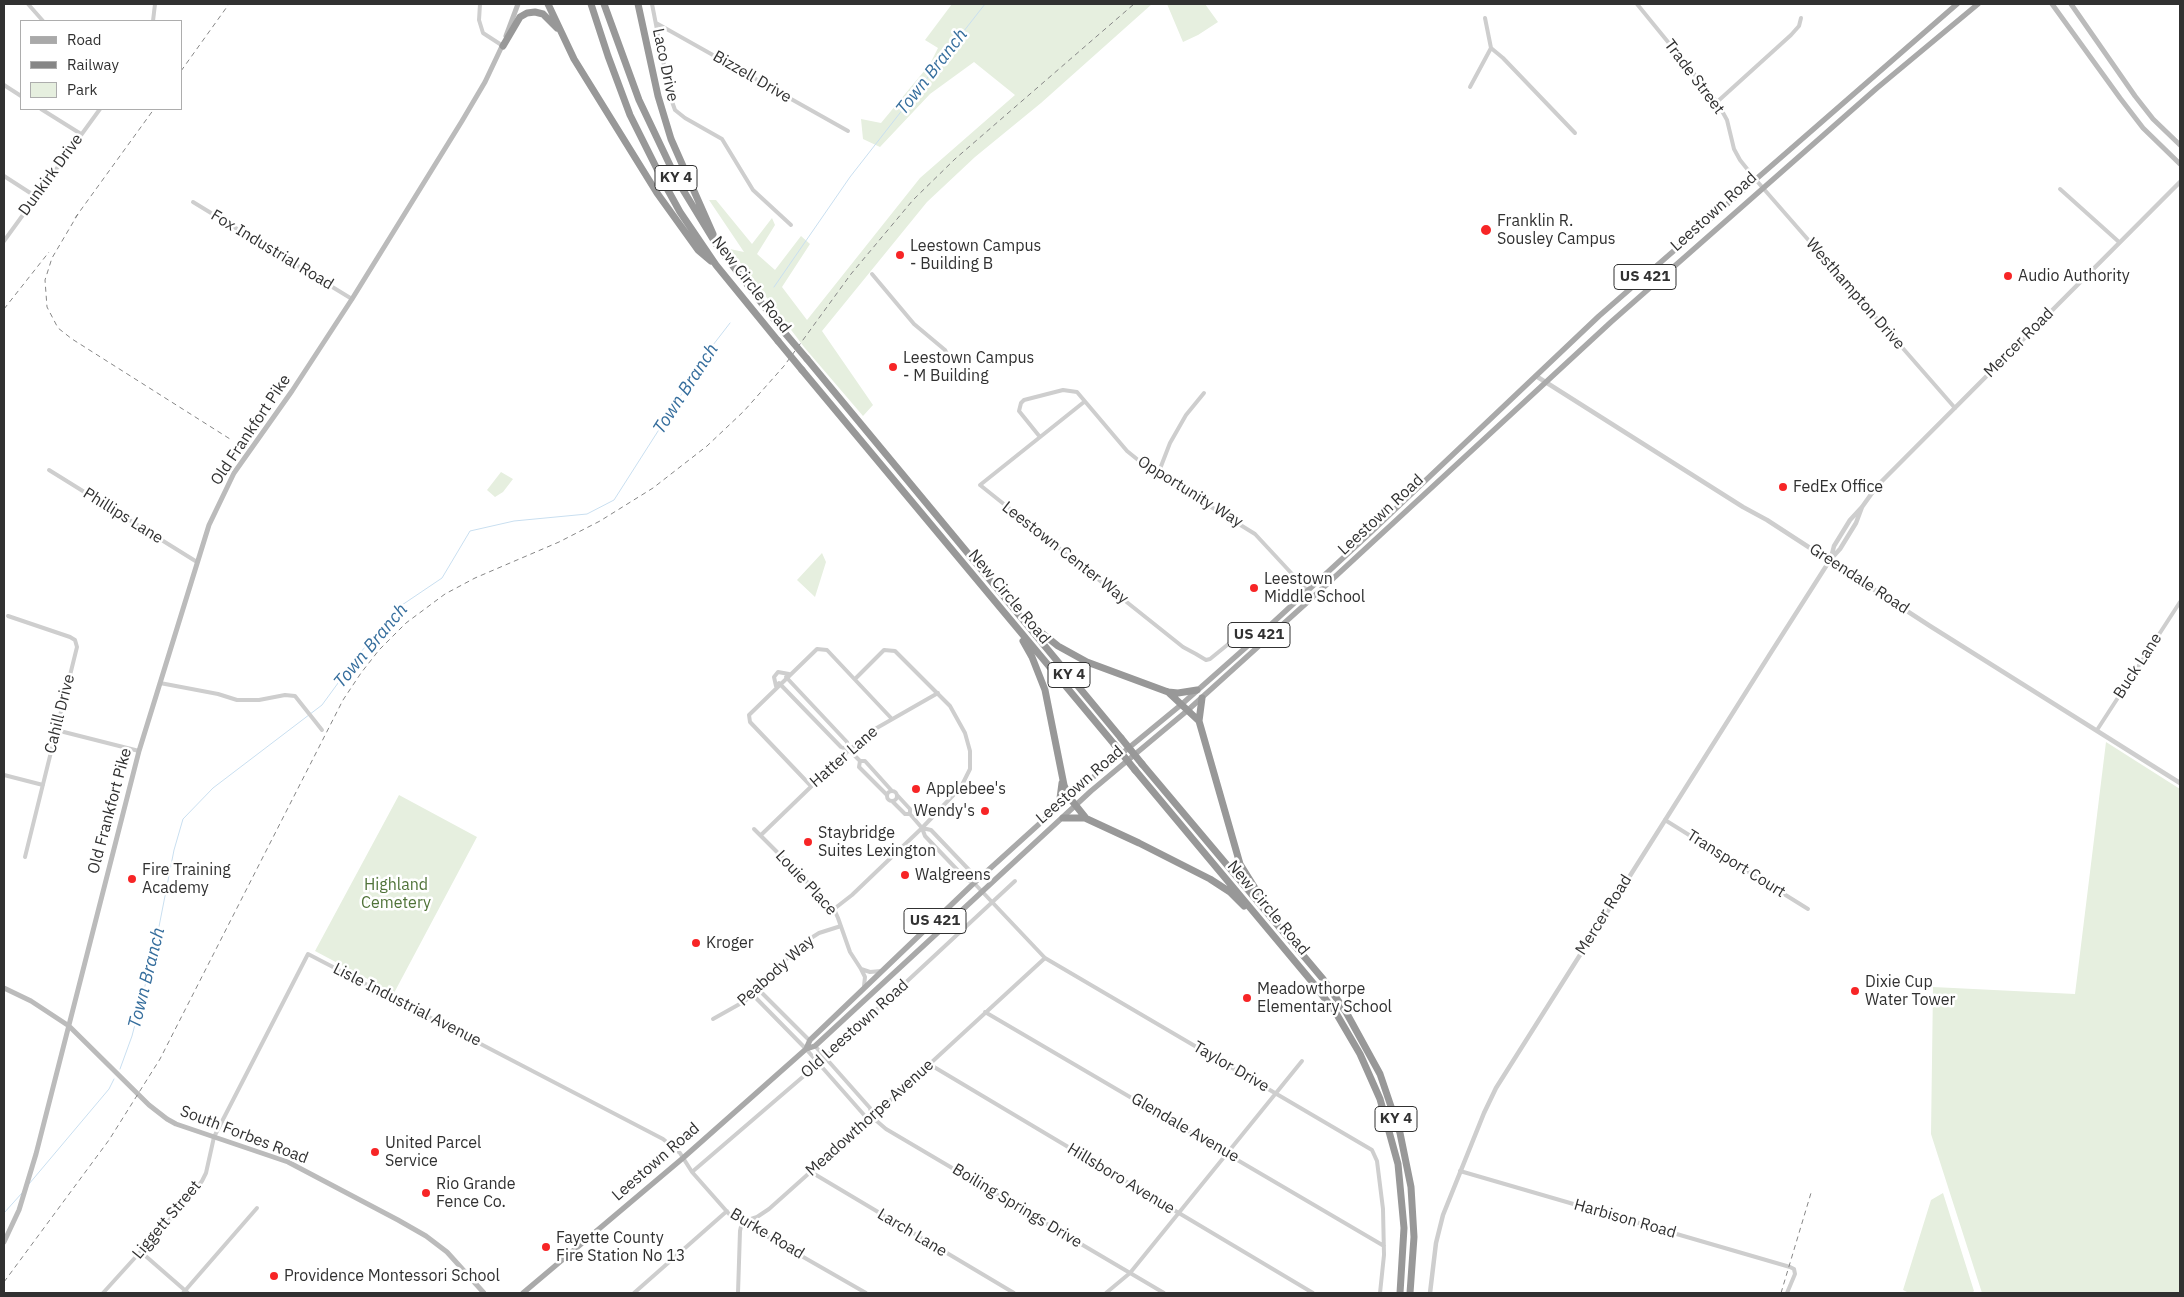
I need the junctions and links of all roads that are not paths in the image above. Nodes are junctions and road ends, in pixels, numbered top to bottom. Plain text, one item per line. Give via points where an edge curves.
1 (28, 4) edge
2 (155, 4) edge
3 (480, 4) edge
4 (518, 4) edge
5 (548, 4) edge
6 (592, 4) edge
7 (604, 4) edge
8 (638, 4) edge
9 (652, 4) edge
10 (1637, 4) edge
11 (1956, 4) edge
12 (1978, 4) edge
13 (2052, 4) edge
14 (2071, 4) edge
15 (1485, 18) dead end
16 (1801, 18) dead end
17 (42, 20) edge
18 (153, 20) edge
19 (656, 23) junction
20 (561, 32) junction
21 (502, 46) junction
22 (1491, 48) junction
23 (4, 86) edge
24 (1470, 87) dead end
25 (20, 95) edge
26 (1717, 102) junction
27 (43, 110) edge
28 (99, 110) edge
29 (848, 132) dead end
30 (1575, 133) dead end
31 (81, 134) junction
32 (2180, 145) edge
33 (2180, 164) edge
34 (4, 176) edge
35 (1756, 180) junction
36 (2180, 182) edge
37 (1762, 188) junction
38 (2060, 189) dead end
39 (36, 196) junction
40 (193, 202) dead end
41 (791, 224) dead end
42 (4, 241) edge
43 (2120, 242) junction
44 (716, 244) junction
45 (716, 264) junction
46 (872, 274) dead end
47 (352, 299) junction
48 (946, 354) dead end
49 (1536, 376) junction
50 (1546, 382) junction
51 (1204, 393) dead end
52 (1084, 402) junction
53 (1955, 408) junction
54 (1040, 437) junction
55 (49, 470) dead end
56 (1158, 474) junction
57 (1830, 560) junction
58 (197, 562) junction
59 (1307, 590) junction
60 (1312, 598) junction
61 (2180, 602) edge
62 (1018, 612) junction
63 (8, 616) dead end
64 (1018, 630) junction
65 (1252, 642) junction
66 (1258, 647) junction
67 (787, 676) junction
68 (855, 679) junction
69 (160, 683) junction
70 (778, 685) junction
71 (1198, 690) junction
72 (938, 692) junction
73 (1168, 692) junction
74 (1202, 698) junction
75 (1182, 704) junction
76 (1188, 710) junction
77 (892, 719) junction
78 (1199, 721) junction
79 (56, 730) junction
80 (322, 730) dead end
81 (2097, 730) junction
82 (139, 750) junction
83 (849, 750) junction
84 (860, 762) junction
85 (4, 775) edge
86 (1062, 778) junction
87 (2180, 783) edge
88 (42, 785) junction
89 (811, 786) junction
90 (892, 791) junction
91 (887, 795) junction
92 (897, 795) junction
93 (1069, 797) junction
94 (892, 800) junction
95 (1076, 805) junction
96 (1059, 806) junction
97 (910, 814) junction
98 (1063, 818) junction
99 (1085, 818) junction
100 (1664, 820) junction
101 (922, 828) junction
102 (754, 829) dead end
103 (761, 835) junction
104 (25, 857) dead end
105 (1015, 882) dead end
106 (974, 883) junction
107 (981, 891) junction
108 (992, 904) junction
109 (834, 909) junction
110 (1808, 909) dead end
111 (841, 926) junction
112 (1281, 929) junction
113 (1276, 938) junction
114 (1045, 958) junction
115 (861, 969) junction
116 (885, 970) junction
117 (4, 988) edge
118 (758, 989) junction
119 (863, 992) junction
120 (753, 994) junction
121 (985, 1012) junction
122 (713, 1019) dead end
123 (68, 1026) junction
124 (810, 1040) junction
125 (815, 1046) junction
126 (806, 1049) junction
127 (825, 1056) junction
128 (1302, 1061) dead end
129 (818, 1063) junction
130 (929, 1064) junction
131 (1276, 1094) junction
132 (872, 1117) junction
133 (214, 1137) junction
134 (1228, 1153) junction
135 (683, 1158) junction
136 (1460, 1171) junction
137 (692, 1172) junction
138 (811, 1172) junction
139 (257, 1208) dead end
140 (727, 1211) junction
141 (1178, 1214) junction
142 (744, 1221) junction
143 (4, 1242) edge
144 (1384, 1246) junction
145 (141, 1252) junction
146 (1130, 1273) junction
147 (185, 1292) edge
148 (103, 1293) edge
149 (484, 1293) edge
150 (523, 1293) edge
151 (634, 1293) edge
152 (738, 1293) edge
153 (866, 1293) edge
154 (1014, 1293) edge
155 (1106, 1293) edge
156 (1164, 1293) edge
157 (1313, 1293) edge
158 (1380, 1293) edge
159 (1400, 1293) edge
160 (1410, 1293) edge
161 (1430, 1293) edge
162 (1787, 1293) edge

1 - 17 street
2 - 18 street
3 - 21 street via 479,20 483,34
4 - 21 main road, Old Frankfort Pike
5 - 20 highway
6 - 45 highway, New Circle Road / KY 4 via 617,81 644,144 680,212
7 - 44 highway, New Circle Road / KY 4 via 648,122 677,180
8 - 44 highway via 669,132
9 - 19 street, Laco Drive
10 - 26 street, Trade Street
11 - 35 main road, Leestown Road / US 421
12 - 37 main road, Leestown Road / US 421
13 - 33 main road via 2143,128
14 - 32 main road via 2135,96
15 - 22 street
16 - 26 street via 1791,35
19 - 29 street, Bizzell Drive
19 - 41 street, Laco Drive via 670,96 676,110 722,139 753,190
20 - 21 highway via 543,14 532,12 520,17
20 - 45 highway via 574,60 657,193 698,250
21 - 47 main road, Old Frankfort Pike via 485,82
22 - 24 street
22 - 30 street
23 - 25 street
26 - 35 street, Trade Street via 1727,120 1737,155
27 - 31 street
28 - 31 street, Dunkirk Drive
31 - 39 street, Dunkirk Drive
34 - 39 street
35 - 37 street, Westhampton Drive
35 - 49 main road, Leestown Road / US 421
36 - 43 street, Mercer Road
37 - 50 main road, Leestown Road / US 421
37 - 53 street, Westhampton Drive
38 - 43 street
39 - 42 street, Dunkirk Drive
40 - 47 street, Fox Industrial Road
43 - 53 street, Mercer Road
44 - 62 highway, New Circle Road / KY 4, bridge via 784,332
45 - 64 highway, New Circle Road / KY 4, bridge
46 - 48 street via 914,324 946,350
47 - 58 main road, Old Frankfort Pike via 234,473 209,525
49 - 50 street, Greendale Road
49 - 59 main road, Leestown Road / US 421
50 - 57 street, Greendale Road
50 - 60 main road, Leestown Road / US 421
51 - 56 street via 1186,415 1170,443
52 - 54 street, Leestown Center Way
52 - 54 street, Opportunity Way via 1076,392 1063,390 1024,400 1019,411
52 - 56 street, Opportunity Way via 1126,451
53 - 57 street, Mercer Road via 1877,486 1850,520 1834,546
54 - 65 street, Leestown Center Way via 980,486 1183,646 1206,660 1237,637 1246,637
55 - 58 street, Phillips Lane
56 - 59 street, Opportunity Way via 1255,534
57 - 81 street, Greendale Road
57 - 100 street, Mercer Road
58 - 69 main road, Old Frankfort Pike
59 - 60 street, Opportunity Way
59 - 65 main road, Leestown Road / US 421
60 - 66 main road, Leestown Road / US 421
61 - 81 street, Buck Lane
62 - 73 highway via 1066,651
62 - 112 highway, New Circle Road / KY 4, bridge
63 - 79 street, Cahill Drive via 70,636 77,644
64 - 86 highway via 1045,690
64 - 113 highway, New Circle Road / KY 4, bridge
65 - 66 street
65 - 71 main road, Leestown Road / US 421
66 - 74 main road, Leestown Road / US 421
67 - 68 street via 821,648 827,650
67 - 70 street
67 - 70 street via 778,672 774,677
67 - 83 street via 847,742
68 - 72 street via 884,650 890,650 895,651
68 - 77 street
69 - 80 street via 237,700 294,696
69 - 82 main road, Old Frankfort Pike
70 - 83 street via 841,747
70 - 89 street via 750,712 750,722
71 - 73 highway
71 - 75 main road, Leestown Road / US 421
72 - 77 street, Hatter Lane
72 - 101 street via 965,733 970,769 961,787
73 - 75 highway
74 - 76 main road, Leestown Road / US 421
74 - 78 highway
75 - 76 highway
75 - 93 main road, Leestown Road / US 421
76 - 78 highway
76 - 95 main road, Leestown Road / US 421
77 - 83 street, Hatter Lane
78 - 112 highway via 1240,864
79 - 82 street
79 - 88 street, Cahill Drive
81 - 87 street, Greendale Road
82 - 123 main road, Old Frankfort Pike
83 - 84 street
83 - 89 street, Hatter Lane
84 - 90 street via 865,761
84 - 91 street via 859,767
85 - 88 street
86 - 93 highway
86 - 96 highway
88 - 104 street, Cahill Drive
89 - 103 street, Hatter Lane
90 - 91 street
90 - 92 street
91 - 94 street
92 - 94 street
92 - 97 street via 910,809
93 - 95 highway
93 - 96 main road, Leestown Road / US 421
94 - 97 street via 905,814
95 - 98 main road, Leestown Road / US 421
95 - 99 highway
96 - 106 main road, Leestown Road / US 421
97 - 101 street
98 - 99 highway
98 - 107 main road, Leestown Road / US 421
99 - 113 highway via 1210,879 1230,892
100 - 110 street, Transport Court
100 - 136 street, Mercer Road via 1496,1088
101 - 106 street via 925,836 966,879
101 - 106 street via 930,830 972,874
101 - 109 street
102 - 103 street, Louie Place
103 - 109 street, Louie Place
105 - 108 street, Old Leestown Road
106 - 107 street, Taylor Drive
106 - 116 main road, Leestown Road / US 421
107 - 108 street, Taylor Drive
107 - 125 main road, Leestown Road / US 421
108 - 114 street, Taylor Drive
108 - 127 street, Old Leestown Road
109 - 111 street, Louie Place
111 - 115 street, Louie Place via 850,952
111 - 118 street, Peabody Way via 819,933 800,945
112 - 160 highway, New Circle Road / KY 4 via 1346,1012 1380,1074 1389,1098 1400,1132 1411,1187 1414,1237
113 - 159 highway, New Circle Road / KY 4 via 1336,1013 1380,1098 1393,1143 1403,1205
114 - 121 street, Meadowthorpe Avenue
114 - 131 street, Taylor Drive
115 - 116 street
115 - 119 street, Louie Place
116 - 119 main road, Leestown Road / US 421
117 - 123 main road, South Forbes Road
118 - 120 street, Peabody Way
118 - 124 street, Boiling Springs Drive
119 - 124 main road, Leestown Road / US 421
120 - 122 street, Peabody Way
120 - 126 street, Boiling Springs Drive
121 - 130 street, Meadowthorpe Avenue
121 - 134 street, Glendale Avenue
123 - 133 main road, South Forbes Road via 158,1112 176,1124
123 - 143 main road, Old Frankfort Pike via 19,1210
124 - 125 street, Boiling Springs Drive
124 - 126 main road, Leestown Road / US 421
125 - 126 main road, Leestown Road / US 421
125 - 127 street, Boiling Springs Drive
126 - 129 street, Boiling Springs Drive
126 - 135 main road, Leestown Road / US 421
127 - 129 street, Old Leestown Road
127 - 132 street, Boiling Springs Drive via 870,1108
128 - 131 street
129 - 132 street, Boiling Springs Drive via 863,1114
129 - 137 street, Old Leestown Road
130 - 132 street, Meadowthorpe Avenue
130 - 141 street, Hillsboro Avenue
131 - 134 street
131 - 144 street, Taylor Drive via 1372,1150 1380,1178
132 - 138 street, Meadowthorpe Avenue
132 - 146 street, Boiling Springs Drive via 886,1129
133 - 135 street, Lisle Industrial Avenue via 308,954 635,1123 674,1147
133 - 145 street, Liggett Street via 202,1181
133 - 149 main road, South Forbes Road via 296,1165 398,1220 447,1252
134 - 141 street
134 - 144 street, Glendale Avenue
135 - 137 street, Burke Road
135 - 150 main road, Leestown Road / US 421
136 - 161 street, Mercer Road via 1439,1229
136 - 162 street, Harbison Road via 1790,1266 1795,1274
137 - 140 street, Burke Road
138 - 142 street, Meadowthorpe Avenue via 762,1214
138 - 154 street, Larch Lane
139 - 147 street
140 - 142 street, Burke Road
140 - 151 street
141 - 146 street
141 - 157 street, Hillsboro Avenue
142 - 152 street via 740,1231
142 - 153 street, Burke Road
144 - 158 street, Taylor Drive
145 - 147 street
145 - 148 street, Liggett Street
146 - 155 street
146 - 156 street, Boiling Springs Drive

